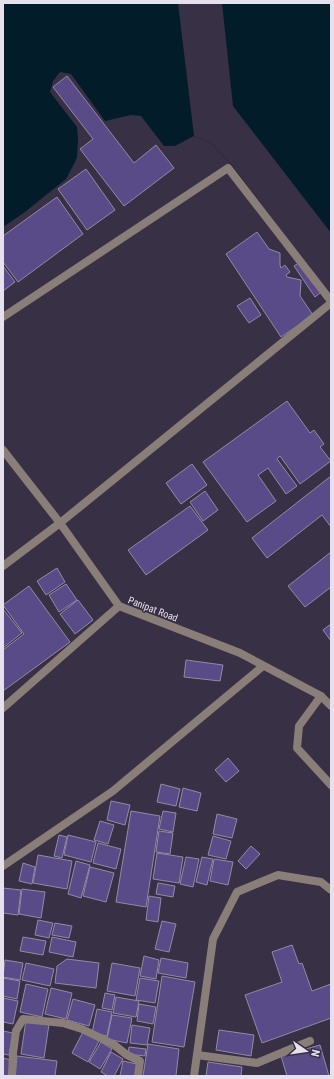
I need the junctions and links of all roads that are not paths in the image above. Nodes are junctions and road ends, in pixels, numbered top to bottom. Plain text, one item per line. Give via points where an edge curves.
1 (331, 302) edge
2 (3, 317) edge
3 (3, 450) edge
4 (60, 523) junction
5 (3, 566) edge
6 (119, 606) junction
7 (263, 666) junction
8 (321, 696) junction
9 (331, 706) edge
10 (3, 708) edge
11 (331, 785) edge
12 (3, 866) edge
13 (331, 890) edge
14 (310, 1041) dead end
15 (197, 1055) junction
16 (12, 1076) edge
17 (138, 1076) edge
18 (194, 1076) edge

1 - 2 street via 228,168
1 - 4 street
3 - 4 street, Panipat Road
4 - 5 street
4 - 6 street, Panipat Road
6 - 7 street, Panipat Road via 240,653
6 - 10 street
7 - 8 street, Panipat Road
7 - 12 street via 113,791
8 - 9 street, Panipat Road
8 - 11 street via 299,726 297,748
13 - 15 street via 321,882 278,875 237,892 213,939
14 - 15 street via 257,1063
15 - 18 street
16 - 17 street via 16,1031 23,1019 63,1023 113,1044 140,1061

